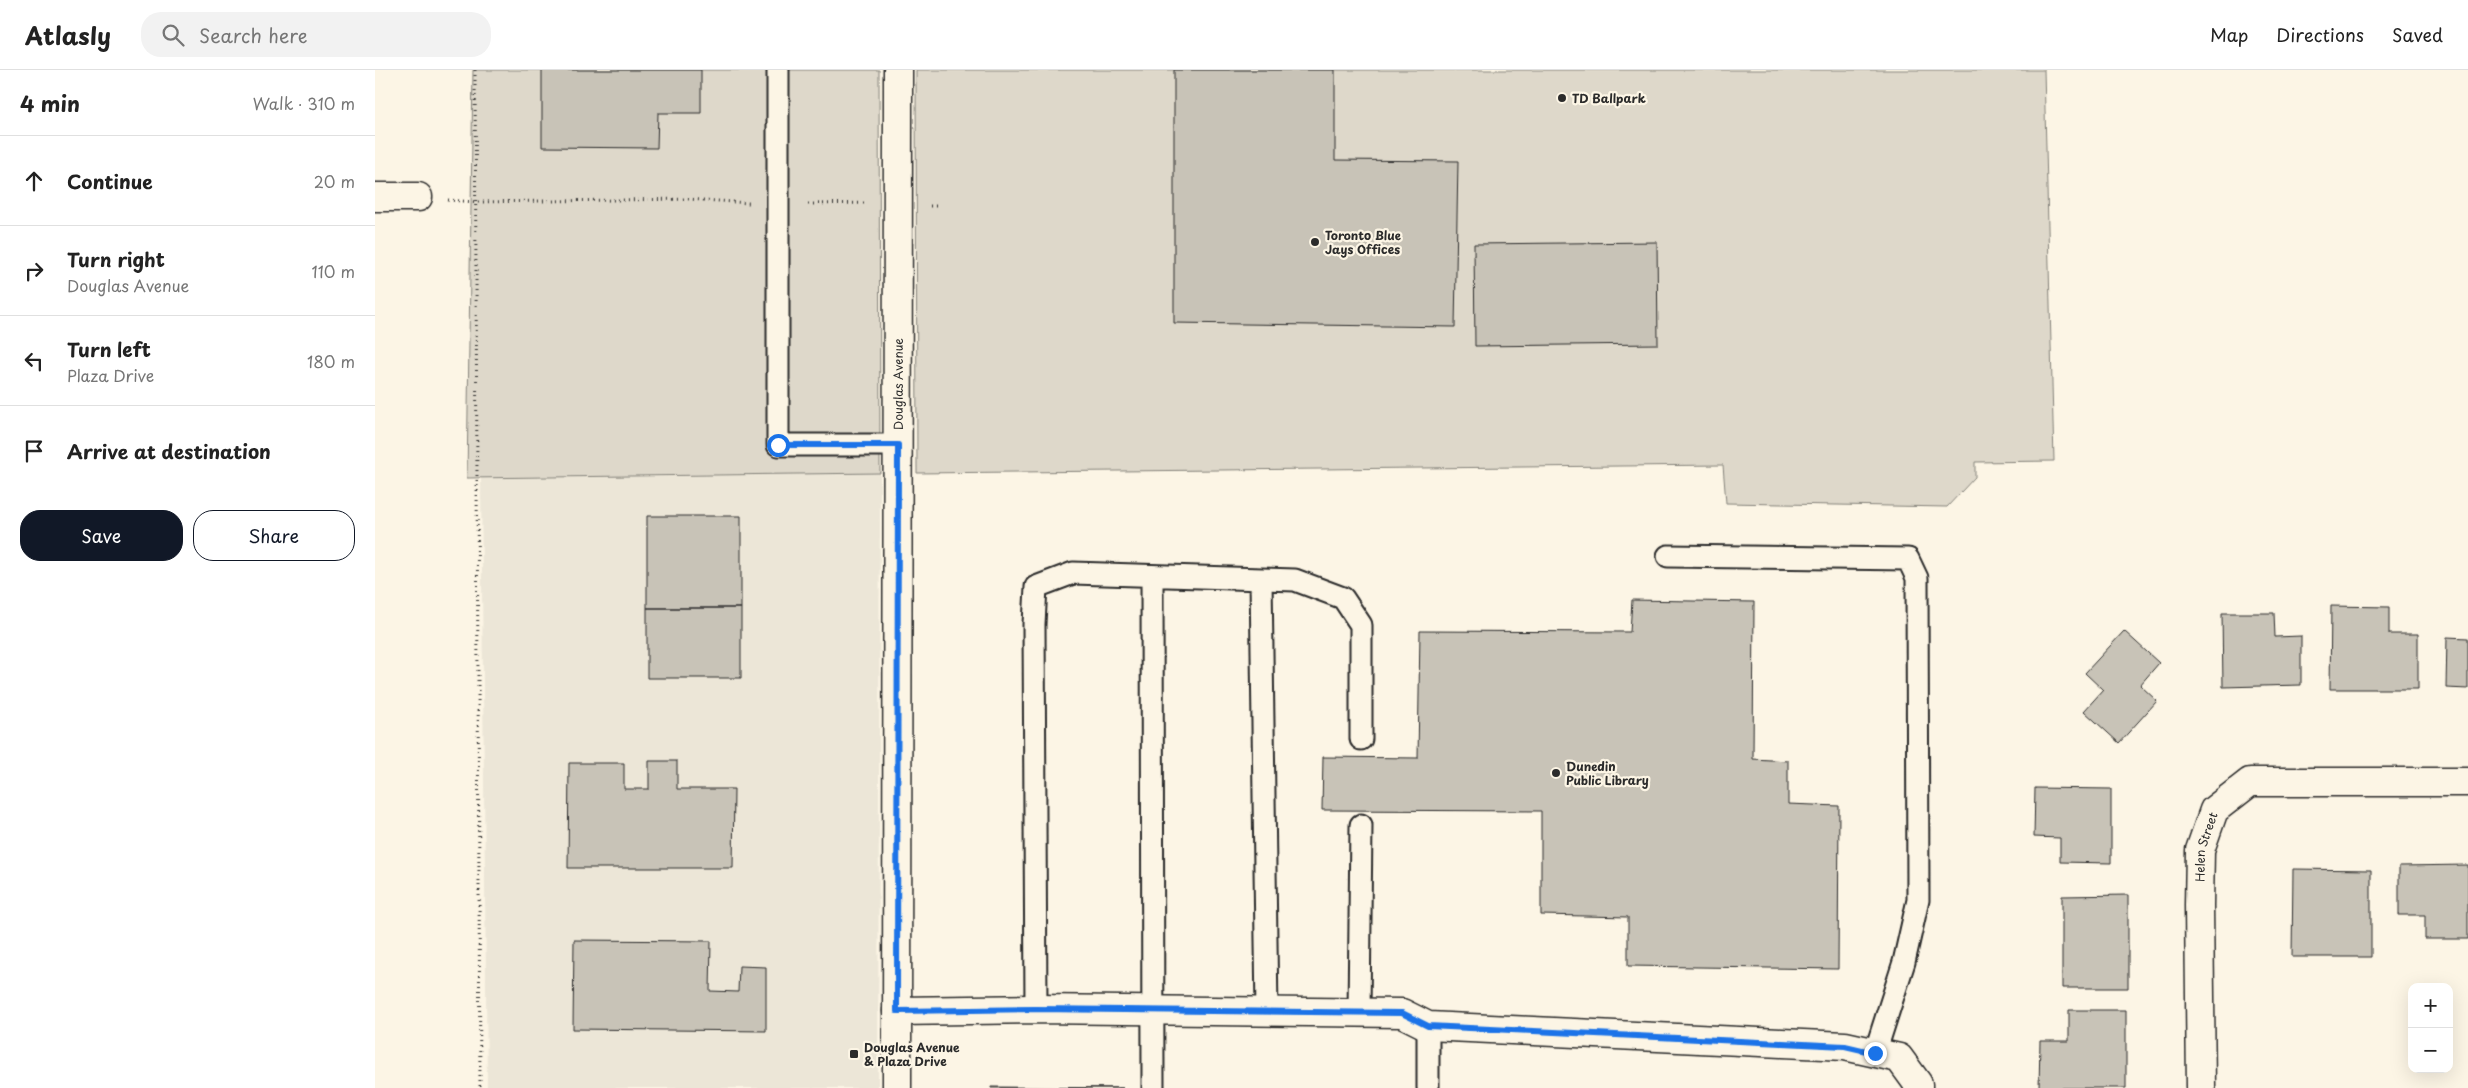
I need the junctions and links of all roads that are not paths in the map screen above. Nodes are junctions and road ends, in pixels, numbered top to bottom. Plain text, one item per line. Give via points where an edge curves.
1 (777, 70) edge
2 (898, 70) edge
3 (375, 197) edge
4 (418, 198) road end
5 (898, 445) junction
6 (1668, 556) dead end
7 (1151, 576) junction
8 (1261, 578) junction
9 (1361, 739) dead end
10 (2468, 782) edge
11 (1361, 825) dead end
12 (1036, 1009) junction
13 (1151, 1010) junction
14 (897, 1011) junction
15 (1267, 1013) junction
16 (1359, 1013) junction
17 (1428, 1026) junction
18 (1875, 1053) junction
19 (897, 1088) edge
20 (1153, 1088) edge
21 (1428, 1088) edge
22 (1918, 1088) edge
23 (2201, 1088) edge

1 - 5 lane via 778,445
2 - 5 street, Douglas Avenue
3 - 4 street
5 - 14 street, Douglas Avenue
6 - 18 lane via 1908,559 1917,578 1918,900 1904,962
7 - 8 lane
7 - 12 lane via 1073,573 1036,588
7 - 13 lane
8 - 9 lane via 1295,580 1343,598 1361,624
8 - 15 lane
10 - 23 street, Helen Street via 2250,782 2214,810 2200,850
11 - 16 lane
12 - 13 street
12 - 14 street
13 - 15 street
13 - 20 lane
14 - 19 street, Douglas Avenue
15 - 16 street
16 - 17 street via 1402,1013
17 - 18 street via 1845,1046
17 - 21 lane
18 - 22 street via 1899,1058

